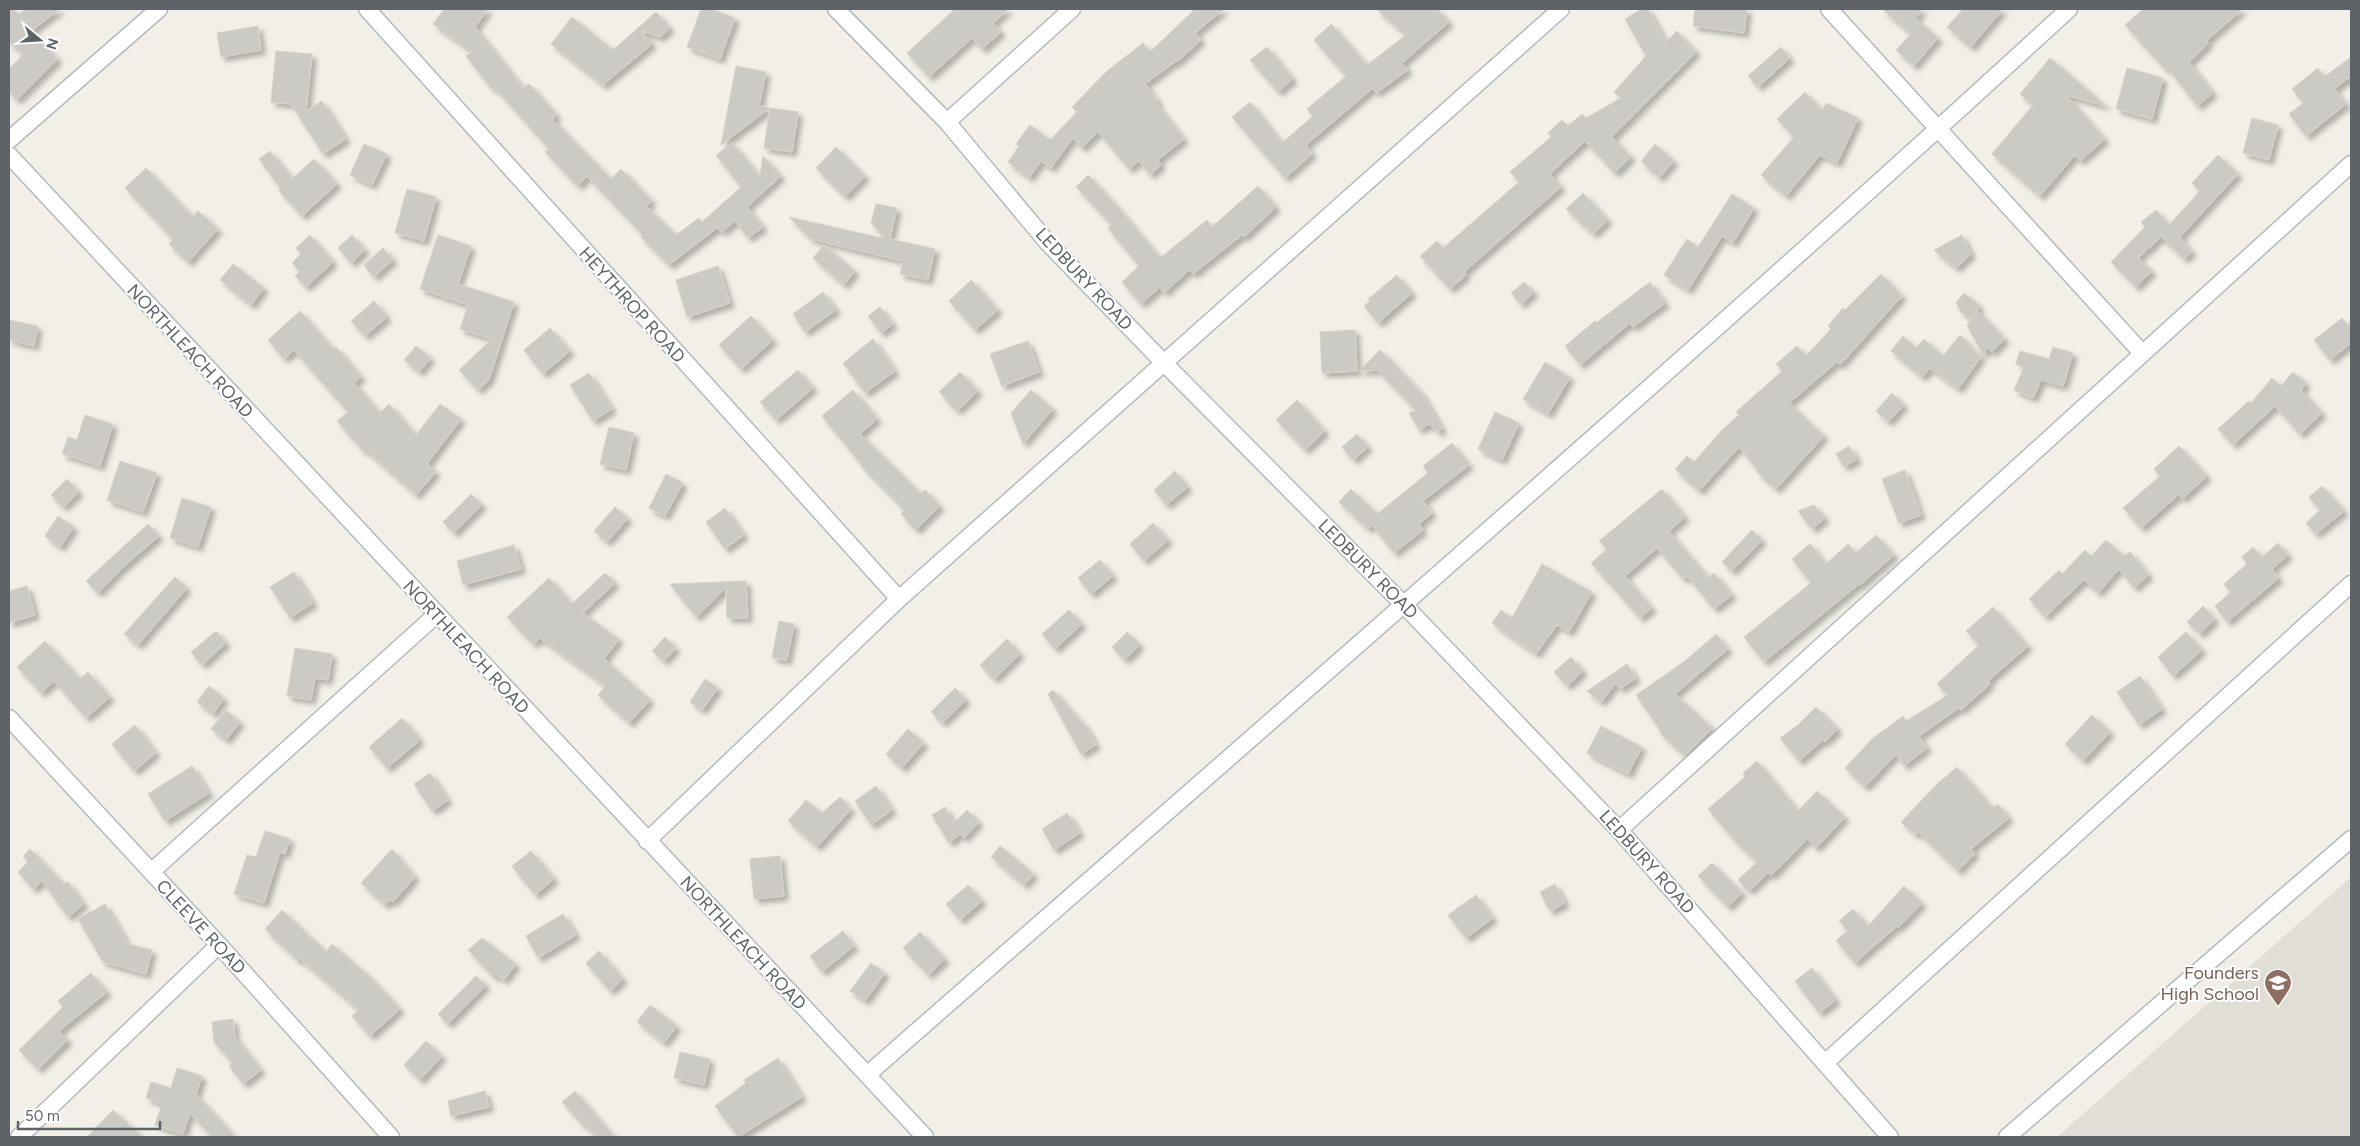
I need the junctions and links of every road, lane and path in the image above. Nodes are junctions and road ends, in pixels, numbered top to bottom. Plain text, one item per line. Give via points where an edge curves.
1 (159, 9) edge
2 (367, 9) edge
3 (836, 9) edge
4 (1072, 9) edge
5 (1561, 9) edge
6 (1829, 9) edge
7 (2069, 9) edge
8 (947, 122) junction
9 (1938, 129) junction
10 (9, 140) edge
11 (9, 155) edge
12 (2351, 164) edge
13 (2142, 353) junction
14 (1164, 363) junction
15 (2351, 584) edge
16 (899, 599) junction
17 (1403, 604) junction
18 (437, 614) junction
19 (9, 718) edge
20 (1619, 830) junction
21 (2351, 839) edge
22 (647, 841) junction
23 (151, 872) junction
24 (219, 945) junction
25 (1825, 1063) junction
26 (867, 1075) junction
27 (19, 1137) edge
28 (391, 1137) edge
29 (925, 1137) edge
30 (1890, 1137) edge
31 (2007, 1137) edge

1 - 10 street
2 - 16 street, HEYTHROP ROAD
3 - 8 street, LEDBURY ROAD
4 - 8 street
5 - 14 street
6 - 9 street
7 - 9 street
8 - 14 street, LEDBURY ROAD via 1048,243
9 - 13 street
9 - 17 street
11 - 18 street, NORTHLEACH ROAD
12 - 13 street
13 - 20 street
14 - 16 street
14 - 17 street, LEDBURY ROAD
15 - 25 street
16 - 22 street
17 - 20 street, LEDBURY ROAD
17 - 26 street
18 - 22 street, NORTHLEACH ROAD
18 - 23 street
19 - 23 street, CLEEVE ROAD
20 - 25 street, LEDBURY ROAD
21 - 31 street
22 - 26 street, NORTHLEACH ROAD
23 - 24 street, CLEEVE ROAD
24 - 27 street
24 - 28 street, CLEEVE ROAD
25 - 30 street, LEDBURY ROAD
26 - 29 street, NORTHLEACH ROAD

